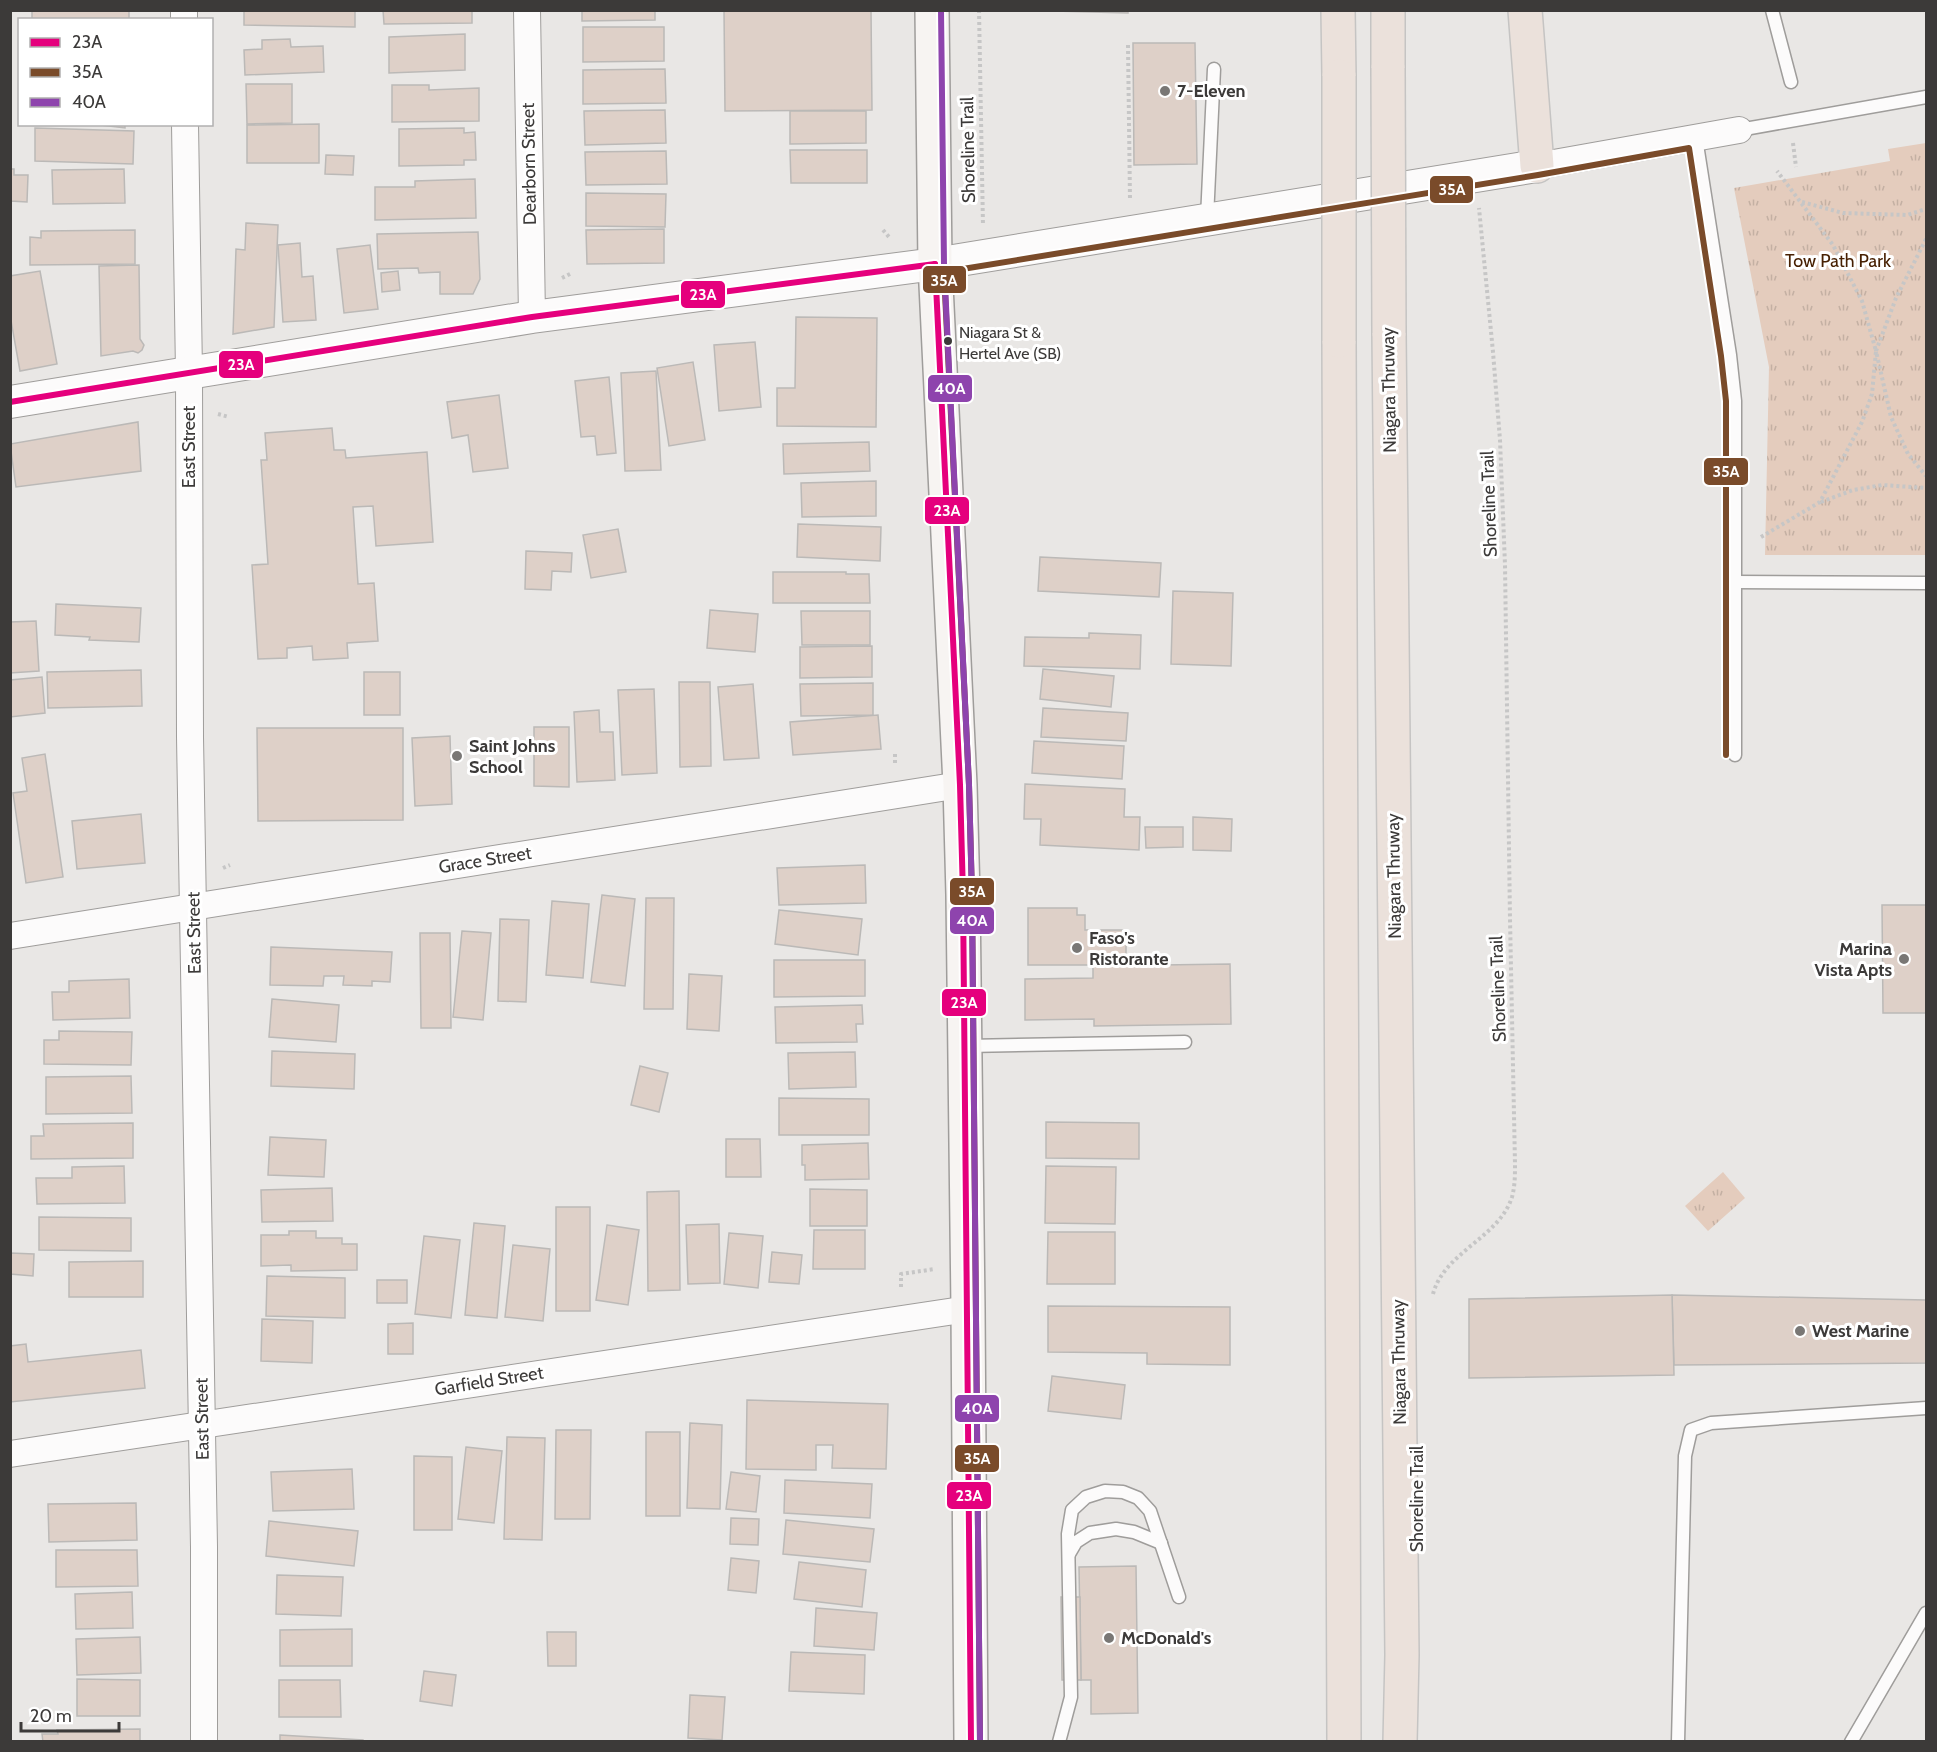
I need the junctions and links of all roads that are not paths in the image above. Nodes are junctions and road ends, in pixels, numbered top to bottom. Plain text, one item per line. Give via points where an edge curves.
1 (527, 10) edge
2 (932, 10) edge
3 (1338, 10) edge
4 (1388, 10) edge
5 (1525, 10) edge
6 (1772, 10) edge
7 (1214, 69) dead end
8 (1791, 82) dead end
9 (1926, 97) edge
10 (185, 126) edge
11 (1739, 130) joint
12 (1696, 138) junction
13 (1537, 166) junction
14 (1207, 219) junction
15 (935, 264) junction
16 (532, 317) junction
17 (189, 372) junction
18 (10, 402) edge
19 (1735, 582) junction
20 (1926, 583) edge
21 (1735, 755) dead end
22 (960, 784) junction
23 (193, 906) junction
24 (10, 936) edge
25 (1185, 1042) dead end
26 (965, 1046) junction
27 (968, 1309) junction
28 (1926, 1408) edge
29 (202, 1424) junction
30 (10, 1454) edge
31 (1161, 1543) junction
32 (1068, 1555) junction
33 (1179, 1596) dead end
34 (1926, 1613) edge
35 (204, 1742) edge
36 (971, 1742) edge
37 (1059, 1742) edge
38 (1344, 1742) edge
39 (1400, 1742) edge
40 (1678, 1742) edge
41 (1851, 1742) edge

1 - 16 street, Dearborn Street
2 - 15 main road
3 - 38 highway, bridge
4 - 39 highway, Niagara Thruway, bridge
5 - 13 highway
6 - 8 lane
7 - 14 lane
9 - 11 lane
10 - 17 street, East Street
11 - 12 street
12 - 13 street
12 - 19 lane via 1735,401
13 - 14 street
14 - 15 street
15 - 16 street
15 - 22 main road
16 - 17 street
17 - 18 street
17 - 23 street, East Street
19 - 20 lane
19 - 21 lane
22 - 23 street, Grace Street
22 - 26 main road
23 - 24 street, Grace Street
23 - 29 street, East Street
25 - 26 lane
26 - 27 main road
27 - 29 street, Garfield Street
27 - 36 main road
28 - 40 lane via 1711,1423 1691,1430 1685,1456
29 - 30 street, Garfield Street
29 - 35 street, East Street
31 - 32 lane via 1116,1529 1090,1533 1076,1542
31 - 32 lane via 1150,1511 1138,1498 1105,1491 1086,1497 1072,1510
31 - 33 lane
32 - 37 lane via 1071,1697
34 - 41 lane

